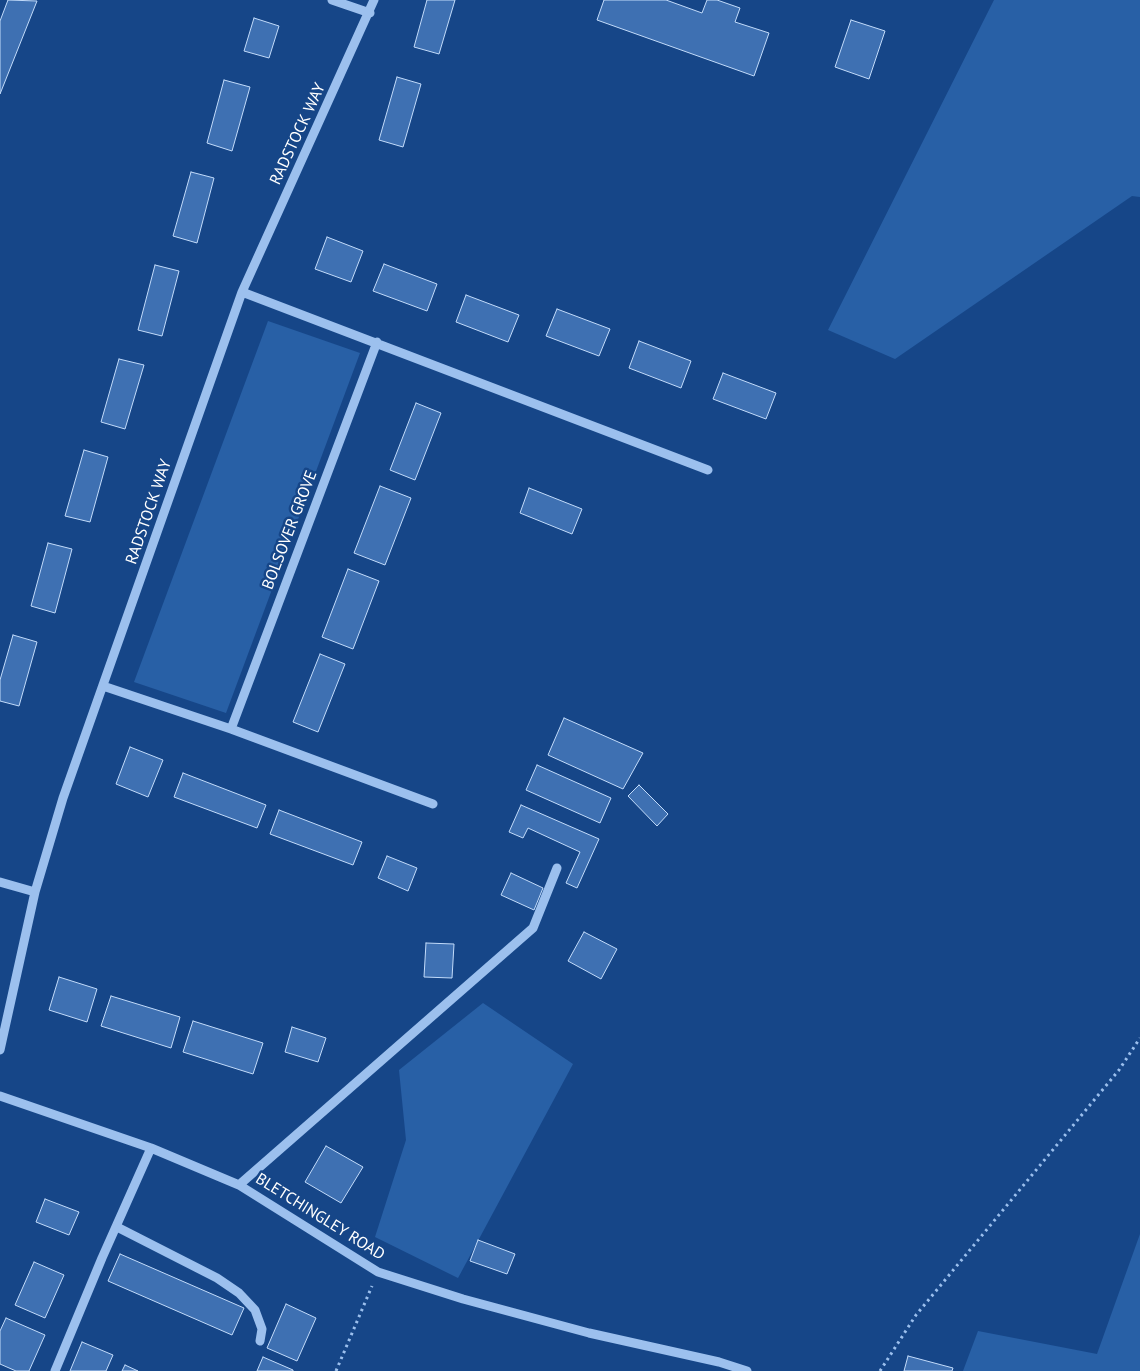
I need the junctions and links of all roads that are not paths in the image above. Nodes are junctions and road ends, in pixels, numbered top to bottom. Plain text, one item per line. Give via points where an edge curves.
1 (332, 0) edge
2 (374, 0) edge
3 (370, 13) junction
4 (242, 292) junction
5 (377, 342) junction
6 (708, 470) dead end
7 (103, 686) junction
8 (231, 729) junction
9 (433, 804) dead end
10 (557, 868) dead end
11 (0, 882) edge
12 (35, 892) junction
13 (0, 1050) edge
14 (0, 1096) edge
15 (152, 1148) junction
16 (239, 1185) junction
17 (117, 1227) junction
18 (260, 1341) dead end
19 (55, 1371) edge
20 (747, 1371) edge

1 - 3 street
2 - 3 street, RADSTOCK WAY
3 - 4 street, RADSTOCK WAY
4 - 5 street
4 - 7 street, RADSTOCK WAY
5 - 6 street
5 - 8 street, BOLSOVER GROVE
7 - 8 street
7 - 12 street, RADSTOCK WAY via 63,798
8 - 9 street
10 - 16 street via 533,928
11 - 12 street
12 - 13 street, RADSTOCK WAY
14 - 15 street, BLETCHINGLEY ROAD
15 - 16 street, BLETCHINGLEY ROAD
15 - 17 street
16 - 20 street, BLETCHINGLEY ROAD via 378,1272 589,1333
17 - 18 street via 217,1278 239,1293 255,1310 262,1330
17 - 19 street

